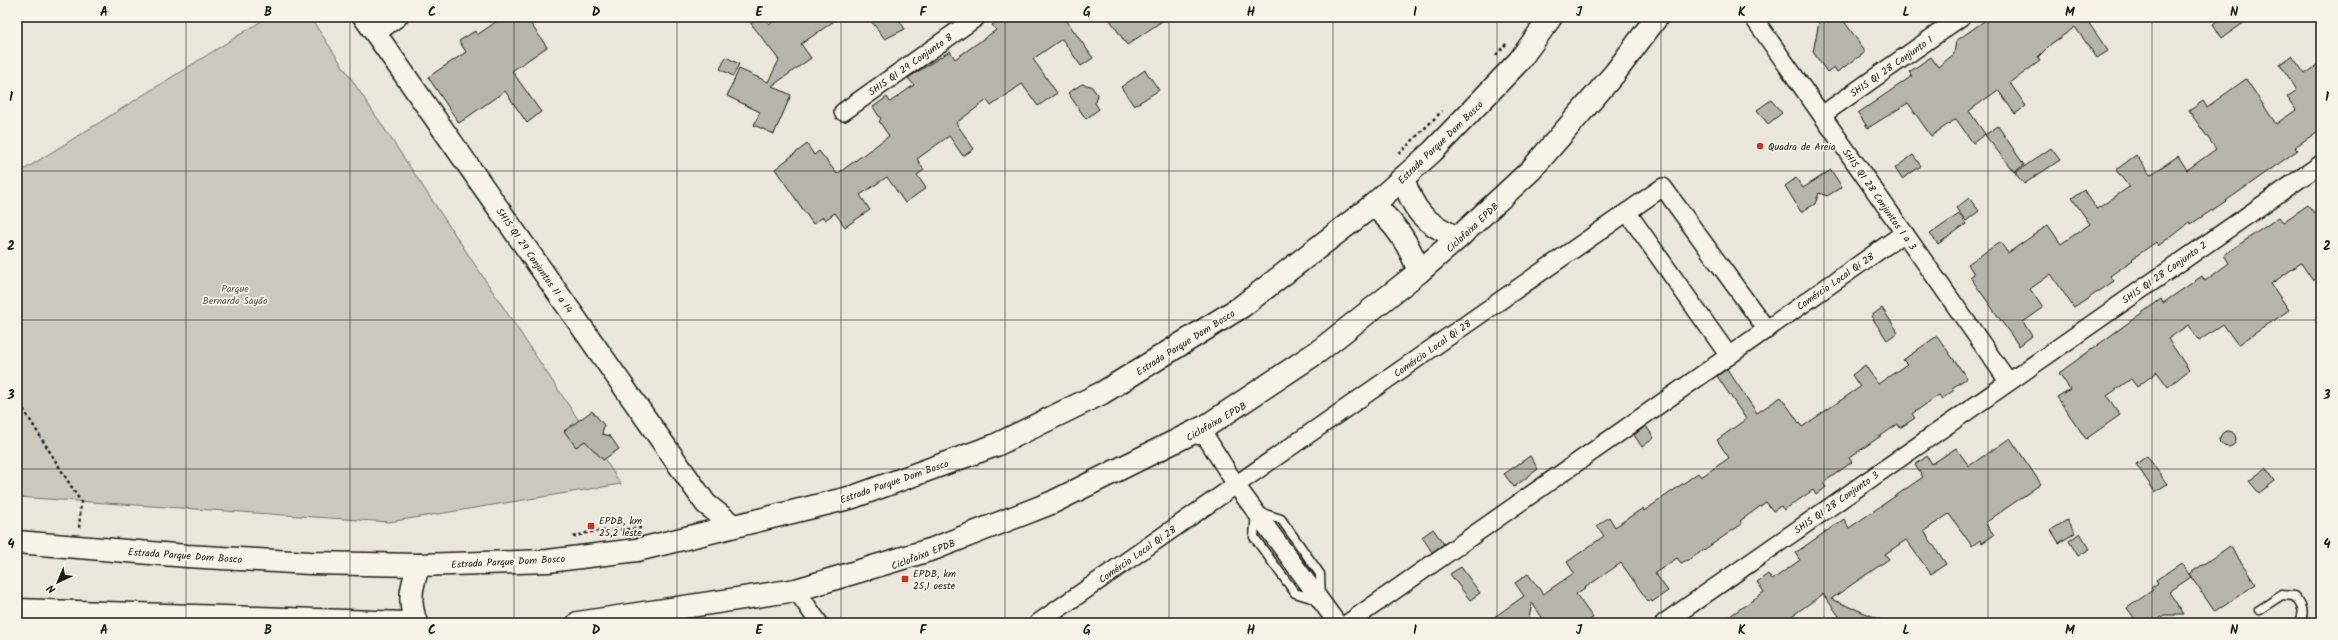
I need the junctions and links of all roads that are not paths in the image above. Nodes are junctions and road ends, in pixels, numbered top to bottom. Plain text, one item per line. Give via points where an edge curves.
1 (364, 17) edge
2 (399, 17) edge
3 (977, 17) edge
4 (1551, 17) edge
5 (1657, 17) edge
6 (1753, 17) edge
7 (1961, 17) edge
8 (376, 34) junction
9 (843, 112) dead end
10 (1822, 115) junction
11 (2321, 164) edge
12 (1398, 169) junction
13 (1373, 205) junction
14 (1627, 212) junction
15 (1904, 233) junction
16 (1458, 238) junction
17 (1419, 272) junction
18 (1767, 330) junction
19 (1729, 356) junction
20 (2008, 381) junction
21 (1202, 432) junction
22 (1236, 484) junction
23 (706, 504) junction
24 (734, 526) junction
25 (704, 533) junction
26 (17, 542) edge
27 (419, 565) junction
28 (796, 590) junction
29 (2259, 610) dead end
30 (28, 615) edge
31 (406, 623) edge
32 (416, 623) edge
33 (578, 623) edge
34 (819, 623) edge
35 (1038, 623) edge
36 (1337, 623) edge
37 (1348, 623) edge
38 (1664, 623) edge
39 (2300, 623) edge

1 - 8 street, SHIS QI 29 Conjuntos 11 a 14
2 - 8 street
3 - 9 street, SHIS QI 29 Conjunto 8
4 - 12 main road, Estrada Parque Dom Bosco via 1519,62 1463,122
5 - 16 main road via 1615,73 1531,170
6 - 10 street, SHIS QI 28 Conjuntos 1 a 3
7 - 10 street, SHIS QI 28 Conjunto 1
8 - 23 street, SHIS QI 29 Conjuntos 11 a 14
10 - 15 street, SHIS QI 28 Conjuntos 1 a 3
11 - 20 street, SHIS QI 28 Conjunto 2
12 - 13 main road, Estrada Parque Dom Bosco
12 - 16 main road via 1410,201 1421,215 1436,228
13 - 17 main road via 1391,220 1404,239
13 - 24 main road, Estrada Parque Dom Bosco via 1241,307 1102,393 996,445 867,492
14 - 18 street, Comércio Local Qi 28 via 1663,186
14 - 19 street
14 - 22 street, Comércio Local Qi 28
15 - 18 street, Comércio Local Qi 28
15 - 20 street, SHIS QI 28 Conjuntos 1 a 3
16 - 17 main road
17 - 21 main road via 1319,351
18 - 19 street, Comércio Local Qi 28
19 - 37 street, Comércio Local Qi 28
20 - 38 street, SHIS QI 28 Conjunto 3
21 - 22 street
21 - 28 main road via 1051,503 933,549
22 - 35 street, Comércio Local Qi 28
22 - 36 street
23 - 24 street, SHIS QI 29 Conjuntos 11 a 14
23 - 25 street
24 - 25 main road, Estrada Parque Dom Bosco
25 - 27 main road, Estrada Parque Dom Bosco via 637,550 548,561
26 - 27 main road, Estrada Parque Dom Bosco via 79,533 310,563
27 - 32 main road via 410,600
28 - 33 main road
28 - 34 street
29 - 39 lane via 2282,596 2294,596 2302,605 2303,618
30 - 31 main road

